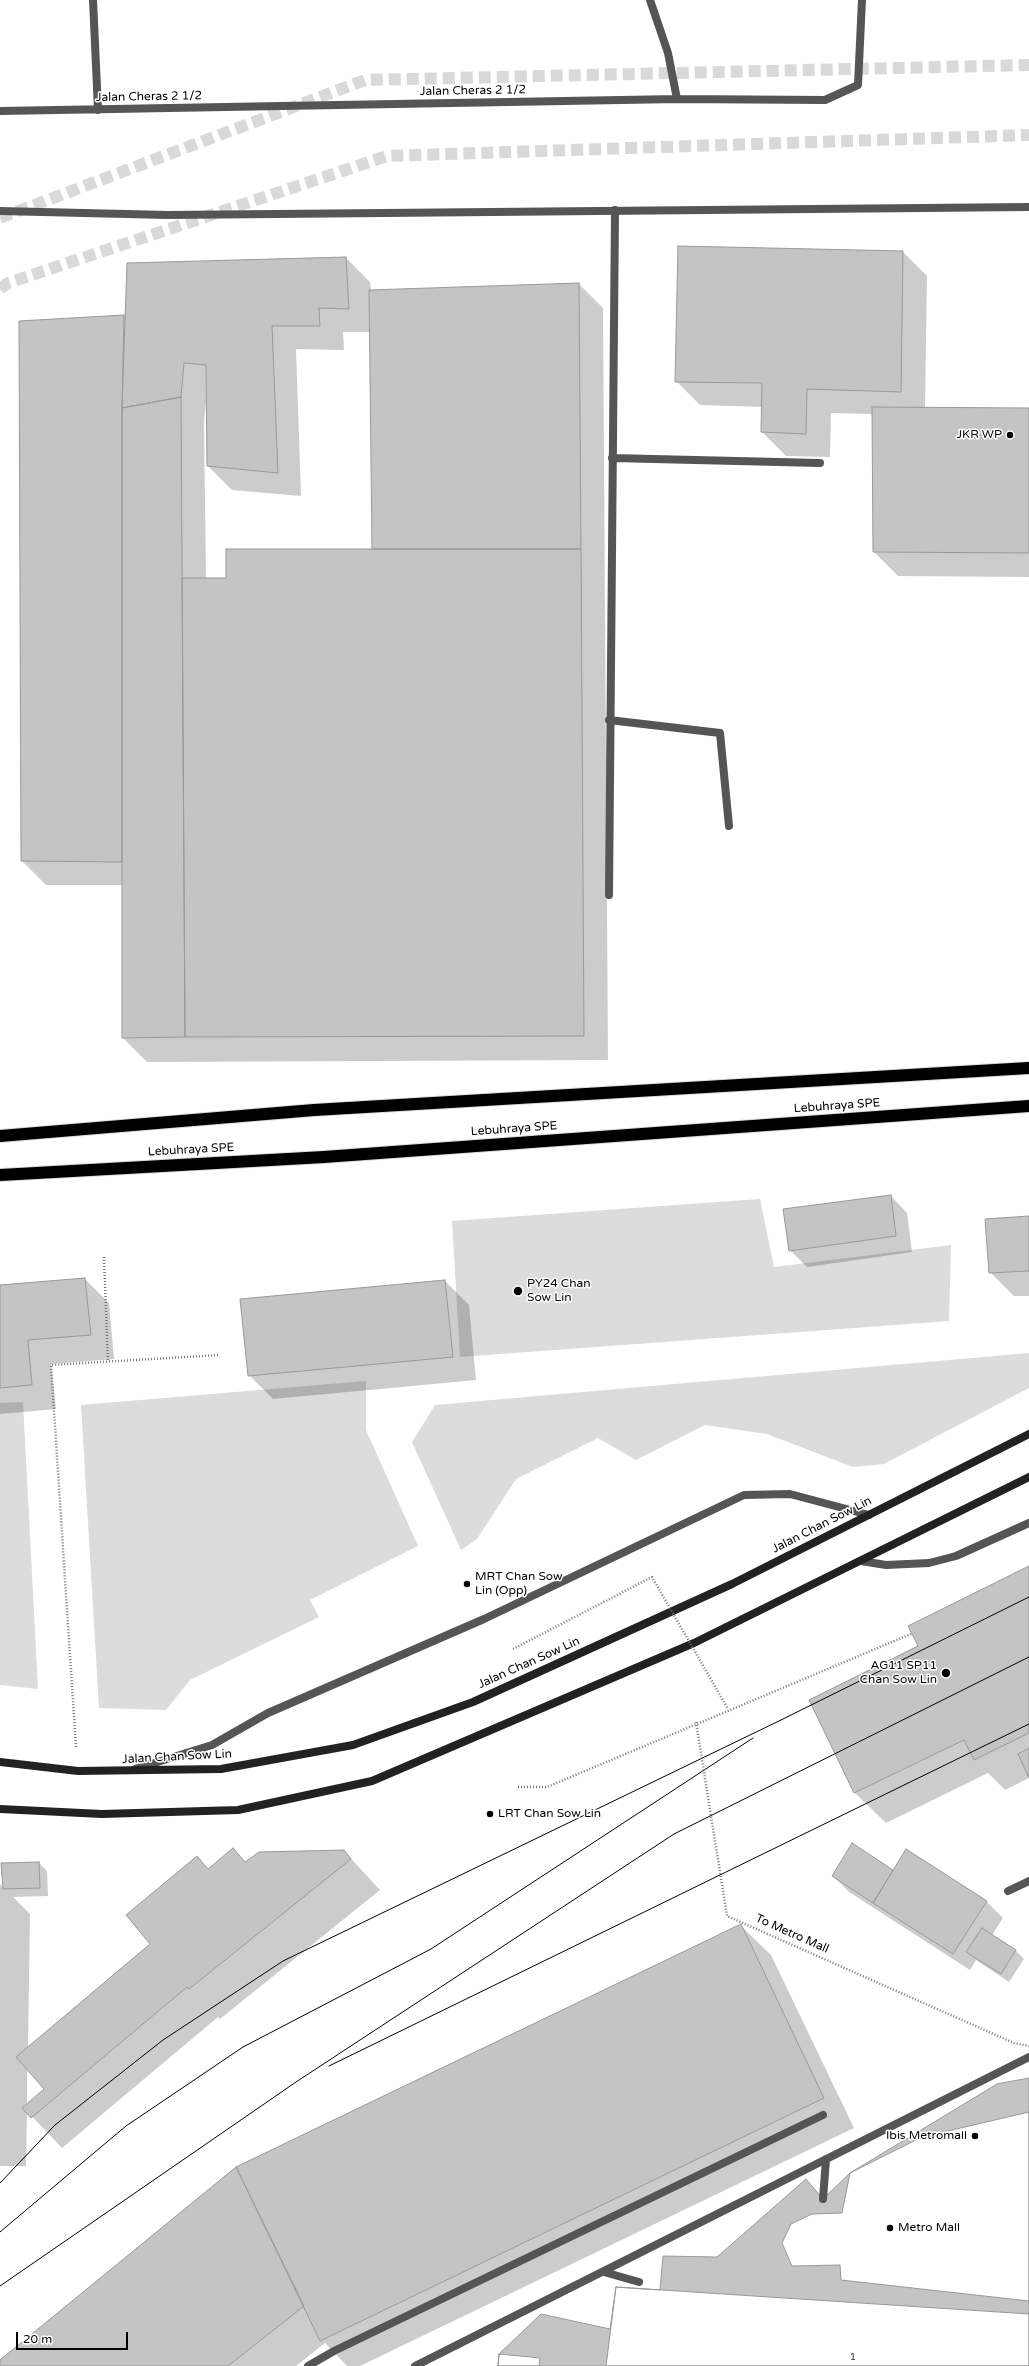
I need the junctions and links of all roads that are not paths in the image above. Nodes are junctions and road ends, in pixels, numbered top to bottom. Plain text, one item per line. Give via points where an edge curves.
1 (93, 0) edge
2 (650, 0) edge
3 (862, 0) edge
4 (677, 99) junction
5 (98, 110) junction
6 (0, 111) edge
7 (1029, 208) edge
8 (615, 210) junction
9 (0, 211) edge
10 (612, 458) junction
11 (820, 463) dead end
12 (609, 720) junction
13 (729, 826) dead end
14 (609, 895) dead end
15 (1029, 1068) edge
16 (1029, 1106) edge
17 (0, 1136) edge
18 (0, 1175) edge
19 (1029, 1434) edge
20 (1029, 1477) edge
21 (869, 1515) junction
22 (1029, 1523) edge
23 (861, 1561) junction
24 (0, 1761) edge
25 (128, 1771) junction
26 (0, 1809) edge
27 (1029, 1881) edge
28 (1008, 1891) dead end
29 (1029, 2057) edge
30 (823, 2115) dead end
31 (826, 2159) junction
32 (823, 2199) dead end
33 (604, 2272) junction
34 (639, 2282) dead end
35 (308, 2366) edge
36 (415, 2366) edge

1 - 5 street
2 - 4 street via 668,53
3 - 4 street, Jalan Cheras 2 1/2 via 858,85 825,100
4 - 5 street, Jalan Cheras 2 1/2
5 - 6 street, Jalan Cheras 2 1/2
7 - 8 street
8 - 9 street via 168,215
8 - 10 street
10 - 11 street
10 - 12 street
12 - 13 street via 720,733
12 - 14 street
15 - 17 highway via 314,1110
16 - 18 highway, Lebuhraya SPE via 324,1157
19 - 21 street, Jalan Chan Sow Lin
20 - 23 street
21 - 25 street, Jalan Chan Sow Lin via 732,1584 473,1702 353,1745 221,1769
21 - 25 street via 790,1494 744,1495 484,1619 268,1713 212,1745
22 - 23 street via 956,1556 929,1563 886,1565
23 - 26 street via 694,1643 372,1780 238,1810 102,1814
24 - 25 street, Jalan Chan Sow Lin via 78,1771
27 - 28 street
29 - 31 street
30 - 35 street via 334,2351
31 - 32 street
31 - 33 street
33 - 34 street
33 - 36 street

